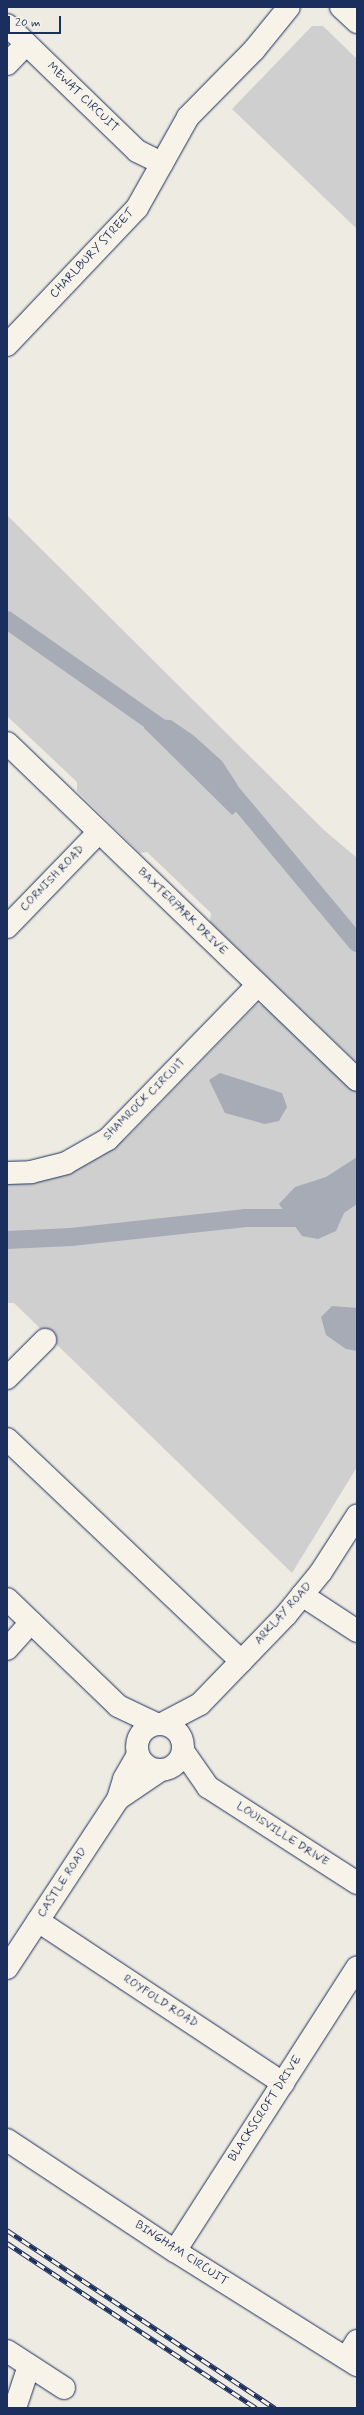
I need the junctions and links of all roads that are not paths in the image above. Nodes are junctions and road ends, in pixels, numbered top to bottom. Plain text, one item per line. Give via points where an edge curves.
1 (341, 7) edge
2 (283, 9) edge
3 (357, 22) edge
4 (7, 25) edge
5 (26, 44) junction
6 (7, 64) edge
7 (162, 163) junction
8 (7, 345) edge
9 (7, 743) edge
10 (99, 832) junction
11 (7, 927) edge
12 (258, 985) junction
13 (357, 1080) edge
14 (7, 1173) edge
15 (45, 1340) dead end
16 (7, 1378) edge
17 (7, 1439) edge
18 (357, 1516) edge
19 (302, 1596) junction
20 (7, 1599) edge
21 (31, 1622) junction
22 (357, 1631) edge
23 (7, 1649) edge
24 (241, 1661) junction
25 (200, 1704) junction
26 (118, 1706) junction
27 (159, 1724) junction
28 (183, 1746) junction
29 (137, 1751) junction
30 (161, 1771) junction
31 (208, 1787) junction
32 (118, 1799) junction
33 (357, 1882) edge
34 (38, 1921) junction
35 (7, 1968) edge
36 (357, 1968) edge
37 (283, 2083) junction
38 (7, 2140) edge
39 (176, 2251) junction
40 (7, 2351) edge
41 (354, 2354) edge
42 (29, 2366) junction
43 (64, 2388) dead end
44 (15, 2408) edge

1 - 3 street
2 - 7 street, CHARLBURY STREET via 254,50 188,117
4 - 5 street, MEWAT CIRCUIT
5 - 6 street
5 - 7 street, MEWAT CIRCUIT via 137,151
7 - 8 street, CHARLBURY STREET via 137,208
9 - 10 street, BAXTERPARK DRIVE
10 - 11 street, CORNISH ROAD
10 - 12 street, BAXTERPARK DRIVE
12 - 13 street, BAXTERPARK DRIVE
12 - 14 street, SHAMROCK CIRCUIT via 108,1139 66,1163 32,1172
15 - 16 street
17 - 24 street
18 - 19 street, ARKLAY ROAD via 322,1572
19 - 22 street
19 - 24 street, ARKLAY ROAD
20 - 21 street
21 - 23 street
21 - 26 street
24 - 25 street, ARKLAY ROAD
25 - 27 street, ARKLAY ROAD
25 - 28 street, ARKLAY ROAD
26 - 27 street
26 - 29 street
27 - 28 street via 172,1727
27 - 29 street via 142,1732
28 - 30 street via 178,1763
28 - 31 street, LOUISVILLE DRIVE
29 - 30 street via 148,1768
29 - 32 street, CASTLE ROAD
30 - 31 street, LOUISVILLE DRIVE
30 - 32 street, CASTLE ROAD
31 - 33 street, LOUISVILLE DRIVE
32 - 34 street, CASTLE ROAD
34 - 35 street, CASTLE ROAD
34 - 37 street, ROYFOLD ROAD
36 - 37 street, BLACKSCROFT DRIVE
37 - 39 street, BLACKSCROFT DRIVE
38 - 39 street, BINGHAM CIRCUIT
39 - 41 street, BINGHAM CIRCUIT
40 - 42 street
42 - 43 street
42 - 44 street

